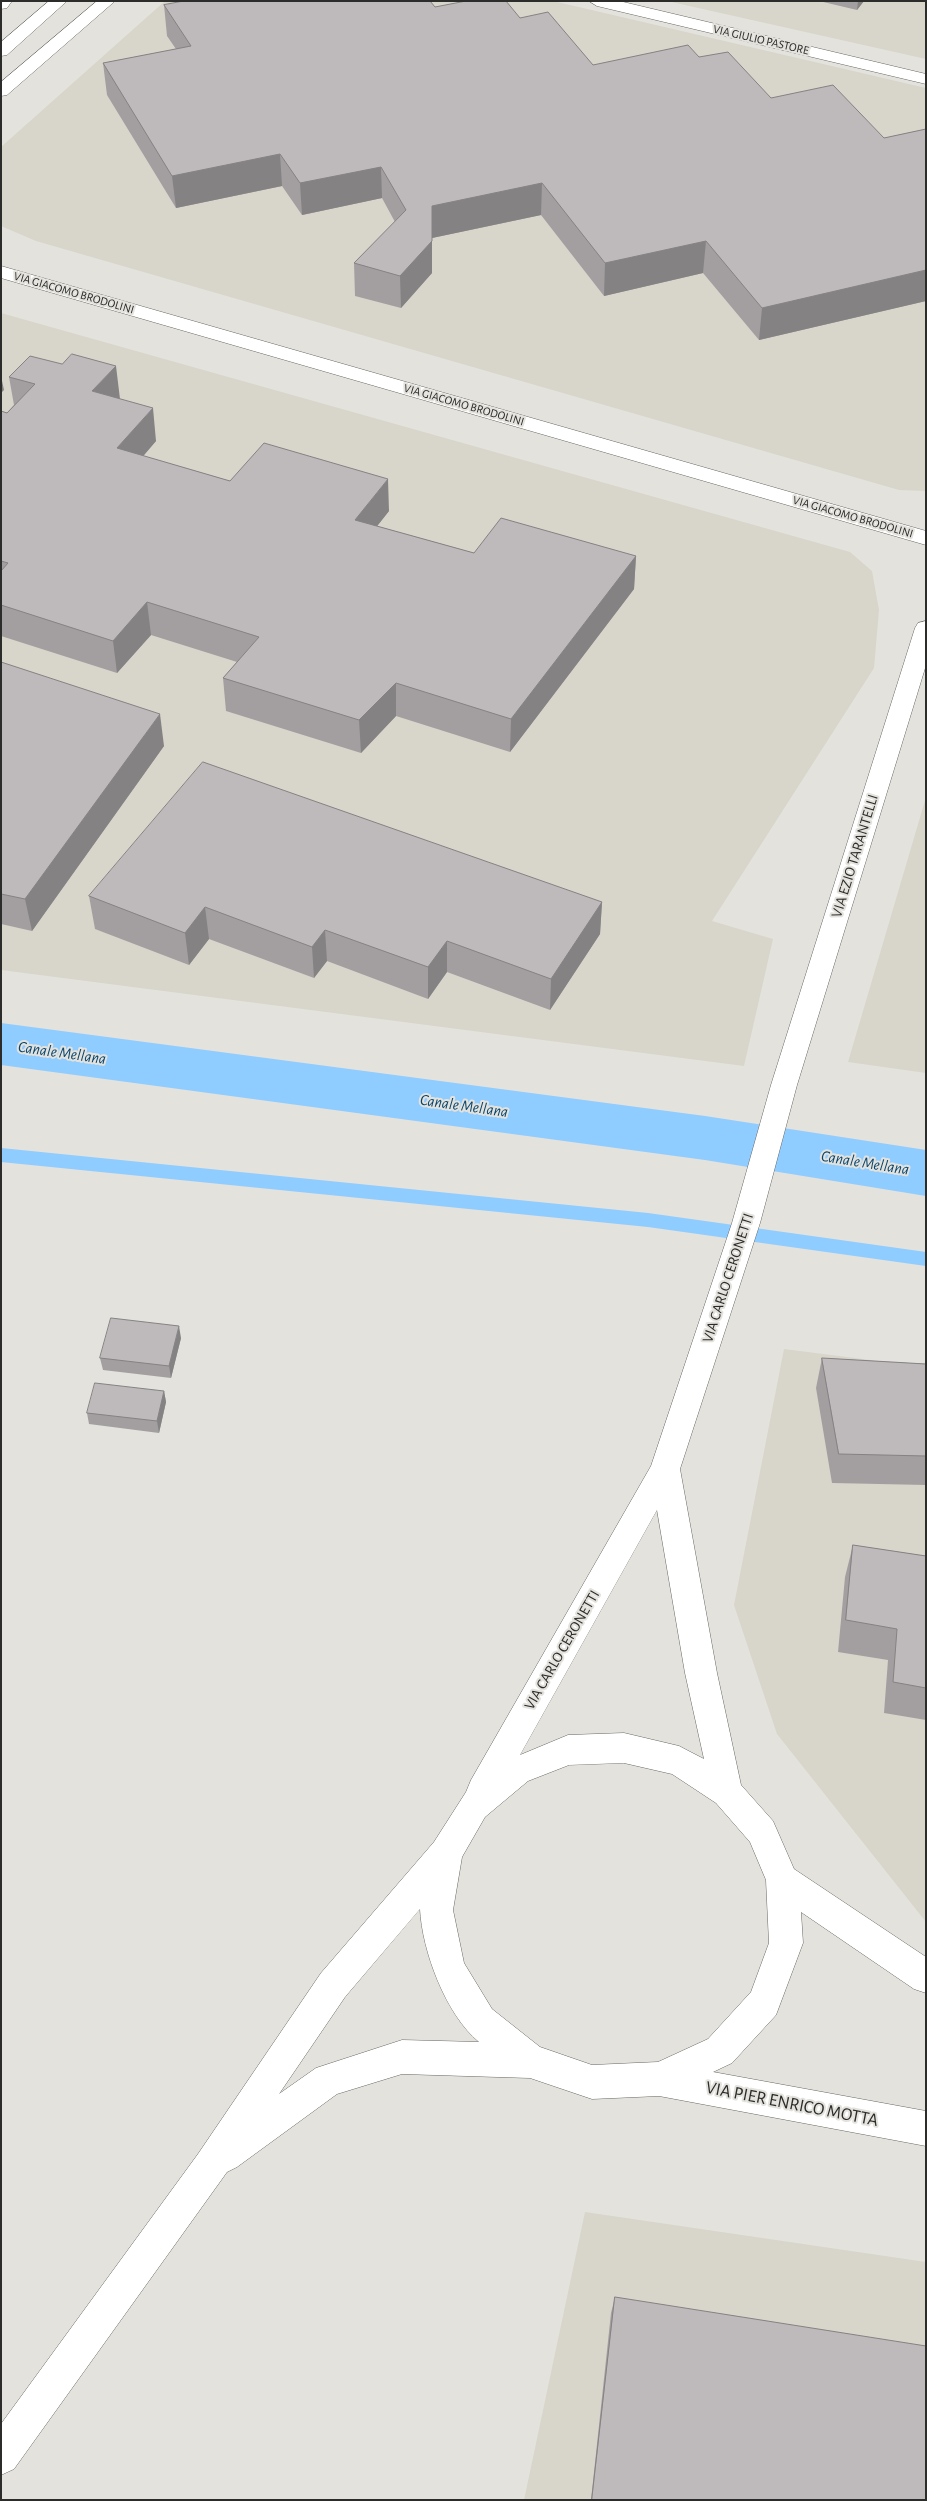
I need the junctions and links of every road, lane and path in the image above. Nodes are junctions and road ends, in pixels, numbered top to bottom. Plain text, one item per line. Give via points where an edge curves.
1 (4, 1) edge
2 (59, 1) edge
3 (107, 1) edge
4 (597, 1) edge
5 (1, 4) edge
6 (1, 52) edge
7 (926, 79) edge
8 (1, 91) edge
9 (1, 272) edge
10 (926, 538) edge
11 (926, 628) edge
12 (784, 1085) joint
13 (665, 1469) junction
14 (727, 1792) junction
15 (474, 1806) junction
16 (446, 1853) junction
17 (782, 1880) junction
18 (926, 1976) edge
19 (530, 2061) junction
20 (659, 2079) junction
21 (926, 2130) edge
22 (210, 2166) junction
23 (1, 2456) edge

1 - 5 main road
2 - 6 main road
3 - 8 main road
4 - 7 main road, VIA GIULIO PASTORE
9 - 10 main road, VIA GIACOMO BRODOLINI
11 - 12 main road, VIA EZIO TARANTELLI
12 - 13 main road, VIA CARLO CERONETTI via 746,1223
13 - 14 main road, VIA CARLO CERONETTI via 701,1673
13 - 15 main road, VIA CARLO CERONETTI
14 - 15 main road via 678,1761 624,1748 568,1750 517,1771
14 - 17 main road via 762,1832
15 - 16 main road, VIA CARLO CERONETTI
16 - 19 main road via 436,1910 448,1968 480,2021
16 - 22 main road via 333,1985
17 - 18 main road
17 - 20 main road via 786,1943 764,2003 720,2051
19 - 20 main road via 592,2082
19 - 22 main road via 402,2057 328,2080
20 - 21 main road, VIA PIER ENRICO MOTTA
22 - 23 main road

